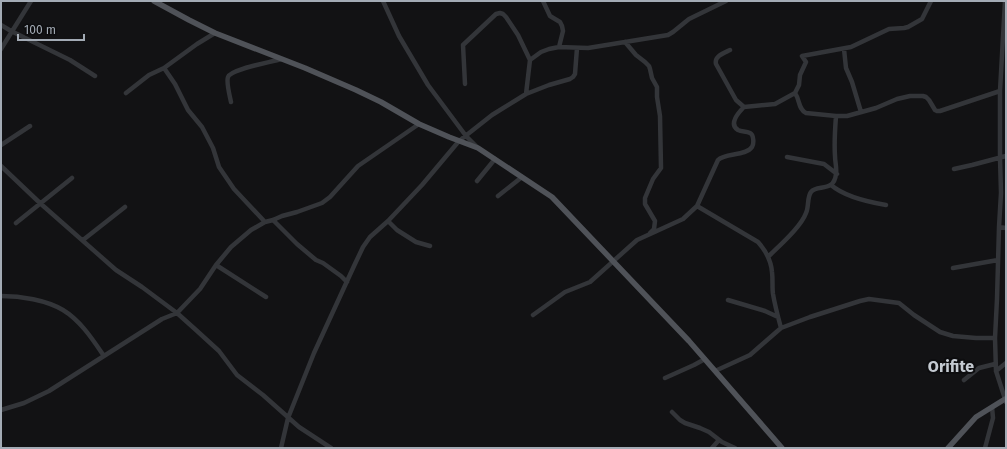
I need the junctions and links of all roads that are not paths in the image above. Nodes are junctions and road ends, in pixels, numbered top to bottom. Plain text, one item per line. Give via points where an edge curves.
1 (31, 1) edge
2 (154, 1) edge
3 (383, 1) edge
4 (543, 1) edge
5 (726, 1) edge
6 (931, 1) edge
7 (1005, 1) edge
8 (1005, 17) edge
9 (1, 25) edge
10 (11, 31) junction
11 (215, 33) junction
12 (625, 42) junction
13 (559, 47) junction
14 (577, 48) junction
15 (1, 49) edge
16 (844, 49) junction
17 (730, 50) dead end
18 (282, 59) junction
19 (530, 60) junction
20 (164, 68) junction
21 (95, 76) dead end
22 (465, 84) dead end
23 (1000, 91) junction
24 (126, 93) dead end
25 (526, 94) junction
26 (795, 94) junction
27 (231, 102) dead end
28 (744, 107) junction
29 (861, 112) junction
30 (836, 116) junction
31 (419, 124) junction
32 (30, 126) dead end
33 (466, 136) junction
34 (459, 141) junction
35 (1, 145) edge
36 (478, 148) junction
37 (1006, 156) edge
38 (787, 158) dead end
39 (1000, 158) junction
40 (495, 159) junction
41 (1, 166) edge
42 (954, 169) dead end
43 (837, 174) junction
44 (522, 177) junction
45 (72, 178) dead end
46 (477, 181) dead end
47 (831, 185) junction
48 (498, 196) dead end
49 (41, 204) junction
50 (886, 205) dead end
51 (697, 206) junction
52 (125, 207) dead end
53 (274, 220) junction
54 (388, 221) junction
55 (265, 222) junction
56 (16, 223) dead end
57 (999, 227) junction
58 (1006, 228) edge
59 (647, 236) junction
60 (82, 240) junction
61 (430, 246) dead end
62 (768, 257) junction
63 (998, 260) junction
64 (614, 261) junction
65 (216, 265) junction
66 (953, 268) dead end
67 (346, 282) junction
68 (1, 296) edge
69 (266, 297) dead end
70 (728, 300) dead end
71 (177, 313) junction
72 (533, 315) dead end
73 (778, 317) junction
74 (781, 328) junction
75 (995, 338) junction
76 (104, 356) junction
77 (705, 359) junction
78 (1006, 363) edge
79 (995, 364) junction
80 (715, 371) junction
81 (996, 371) junction
82 (665, 378) dead end
83 (964, 380) dead end
84 (1006, 400) edge
85 (992, 407) junction
86 (1, 410) edge
87 (672, 412) dead end
88 (288, 418) junction
89 (719, 440) junction
90 (281, 448) edge
91 (331, 448) edge
92 (712, 448) edge
93 (735, 448) edge
94 (782, 448) edge
95 (948, 448) edge
96 (985, 448) edge

1 - 10 street
2 - 11 main road
3 - 33 street via 399,36 428,85
4 - 13 street via 550,16 562,26
5 - 12 street via 689,19 668,35
6 - 16 street via 922,19 917,23 904,28 889,29
7 - 8 street
8 - 23 street
9 - 10 street
10 - 15 street
10 - 21 street via 70,60
11 - 18 main road
11 - 20 street
12 - 14 street
12 - 59 street via 649,66 657,87 661,168 644,198 655,221 654,229
13 - 14 street
13 - 19 street via 541,52
14 - 25 street via 575,74 570,80
16 - 26 street via 802,56 806,62
16 - 29 street via 846,68
17 - 28 street via 717,57 716,64 736,100
18 - 27 street via 230,74 228,81
18 - 31 main road via 356,90
19 - 22 street via 504,14 496,14 463,45
19 - 25 street
20 - 24 street via 148,75
20 - 55 street via 188,110 202,127 219,167 234,190
23 - 29 street via 940,111 935,110 926,97 910,96
23 - 39 street
25 - 33 street via 492,115
26 - 28 street via 775,104
26 - 30 street via 802,111
28 - 51 street via 734,125 736,129 752,135 752,147 750,150 720,157
29 - 30 street
30 - 43 street via 834,140
31 - 34 main road
31 - 53 street via 358,166 322,203
32 - 35 street
33 - 34 street
33 - 36 street
34 - 36 main road
34 - 54 street
36 - 40 main road
37 - 39 street
38 - 43 street via 824,164
39 - 42 street
39 - 57 street
40 - 44 main road
40 - 46 street
41 - 49 street
43 - 47 street
44 - 48 street
44 - 64 main road via 552,197
45 - 49 street
47 - 50 street via 846,194
47 - 62 street via 811,192 804,217
49 - 56 street
49 - 60 street
51 - 59 street via 683,219
51 - 62 street via 758,242
52 - 60 street
53 - 55 street
53 - 67 street via 297,244
54 - 61 street via 416,242
54 - 67 street via 363,247
55 - 65 street via 250,230
57 - 58 street
57 - 63 street
59 - 64 street via 637,240
60 - 71 street via 116,270
62 - 73 street
63 - 66 street
63 - 75 street
64 - 72 street via 590,282 565,292
64 - 77 main road
65 - 69 street
65 - 71 street via 200,289
67 - 88 street
68 - 76 street via 41,301 63,310 91,337
70 - 73 street via 765,310
71 - 76 street via 162,319
71 - 88 street via 219,351 238,375
73 - 74 street
74 - 75 street via 870,299 899,303 940,332 953,336
74 - 80 street via 750,355
75 - 79 street
76 - 86 street via 49,391
77 - 80 main road
77 - 82 street
78 - 81 street
79 - 81 street
79 - 83 street via 979,368
80 - 94 main road
81 - 84 street
84 - 85 main road
85 - 95 main road via 976,417
85 - 96 street via 993,418
87 - 89 street via 685,423 709,432
88 - 90 street
88 - 91 street
89 - 92 street
89 - 93 street

